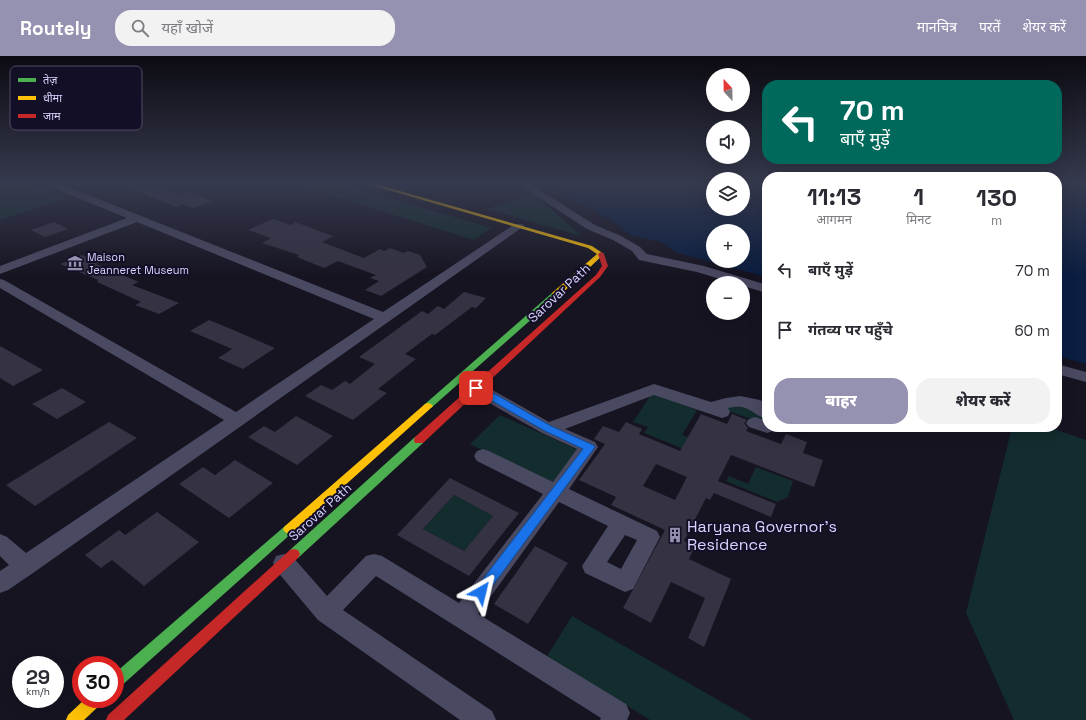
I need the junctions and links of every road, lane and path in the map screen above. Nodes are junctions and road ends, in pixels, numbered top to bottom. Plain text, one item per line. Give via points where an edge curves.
1 (127, 214) edge
2 (477, 214) edge
3 (572, 214) edge
4 (137, 218) junction
5 (519, 226) junction
6 (601, 254) junction
7 (0, 270) edge
8 (0, 283) edge
9 (762, 288) edge
10 (385, 318) junction
11 (1062, 370) edge
12 (1086, 377) edge
13 (476, 388) junction
14 (762, 417) edge
15 (237, 420) junction
16 (548, 429) junction
17 (483, 456) dead end
18 (556, 492) junction
19 (621, 524) dead end
20 (0, 543) edge
21 (284, 563) junction
22 (25, 566) junction
23 (0, 583) edge
24 (326, 612) junction
25 (462, 617) junction
26 (124, 674) edge
27 (86, 708) edge
28 (72, 720) edge
29 (113, 720) edge
30 (483, 720) edge
31 (613, 720) edge

1 - 4 street
2 - 5 main road
3 - 9 street via 636,249 643,257
4 - 7 street
4 - 10 street
5 - 6 main road via 576,243
5 - 10 street
6 - 13 main road, Sarovar Path via 605,266 598,276
6 - 26 main road, Sarovar Path
8 - 15 street
10 - 15 street
11 - 12 street
13 - 16 street
13 - 21 main road, Sarovar Path
14 - 16 street via 758,406 744,401 732,400 722,403 717,411 654,390
15 - 22 street
16 - 18 street via 590,447
17 - 18 street
18 - 19 street
18 - 25 street
20 - 22 street
21 - 24 street
21 - 29 main road, Sarovar Path
22 - 23 street
24 - 25 street via 374,563
24 - 30 street
25 - 31 street via 617,713
27 - 28 main road

